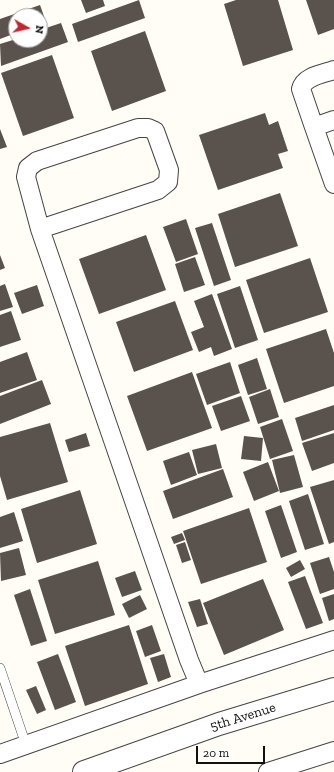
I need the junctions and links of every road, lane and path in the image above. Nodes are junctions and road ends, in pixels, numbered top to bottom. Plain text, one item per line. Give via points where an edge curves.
1 (334, 70) edge
2 (334, 120) edge
3 (314, 127) junction
4 (334, 184) edge
5 (40, 229) junction
6 (334, 640) edge
7 (0, 668) edge
8 (199, 684) junction
9 (334, 689) edge
10 (26, 744) junction
11 (334, 751) edge
12 (0, 754) edge
13 (84, 772) edge
14 (268, 772) edge

1 - 3 street via 306,79 302,84 301,89
2 - 3 street
3 - 4 street
5 - 5 street via 26,177 28,168 37,161 138,128 155,131 169,170 168,182 158,190
5 - 8 street
6 - 8 street
7 - 10 lane
8 - 10 street
9 - 13 street, 5th Avenue via 219,724
10 - 12 street
11 - 14 street

